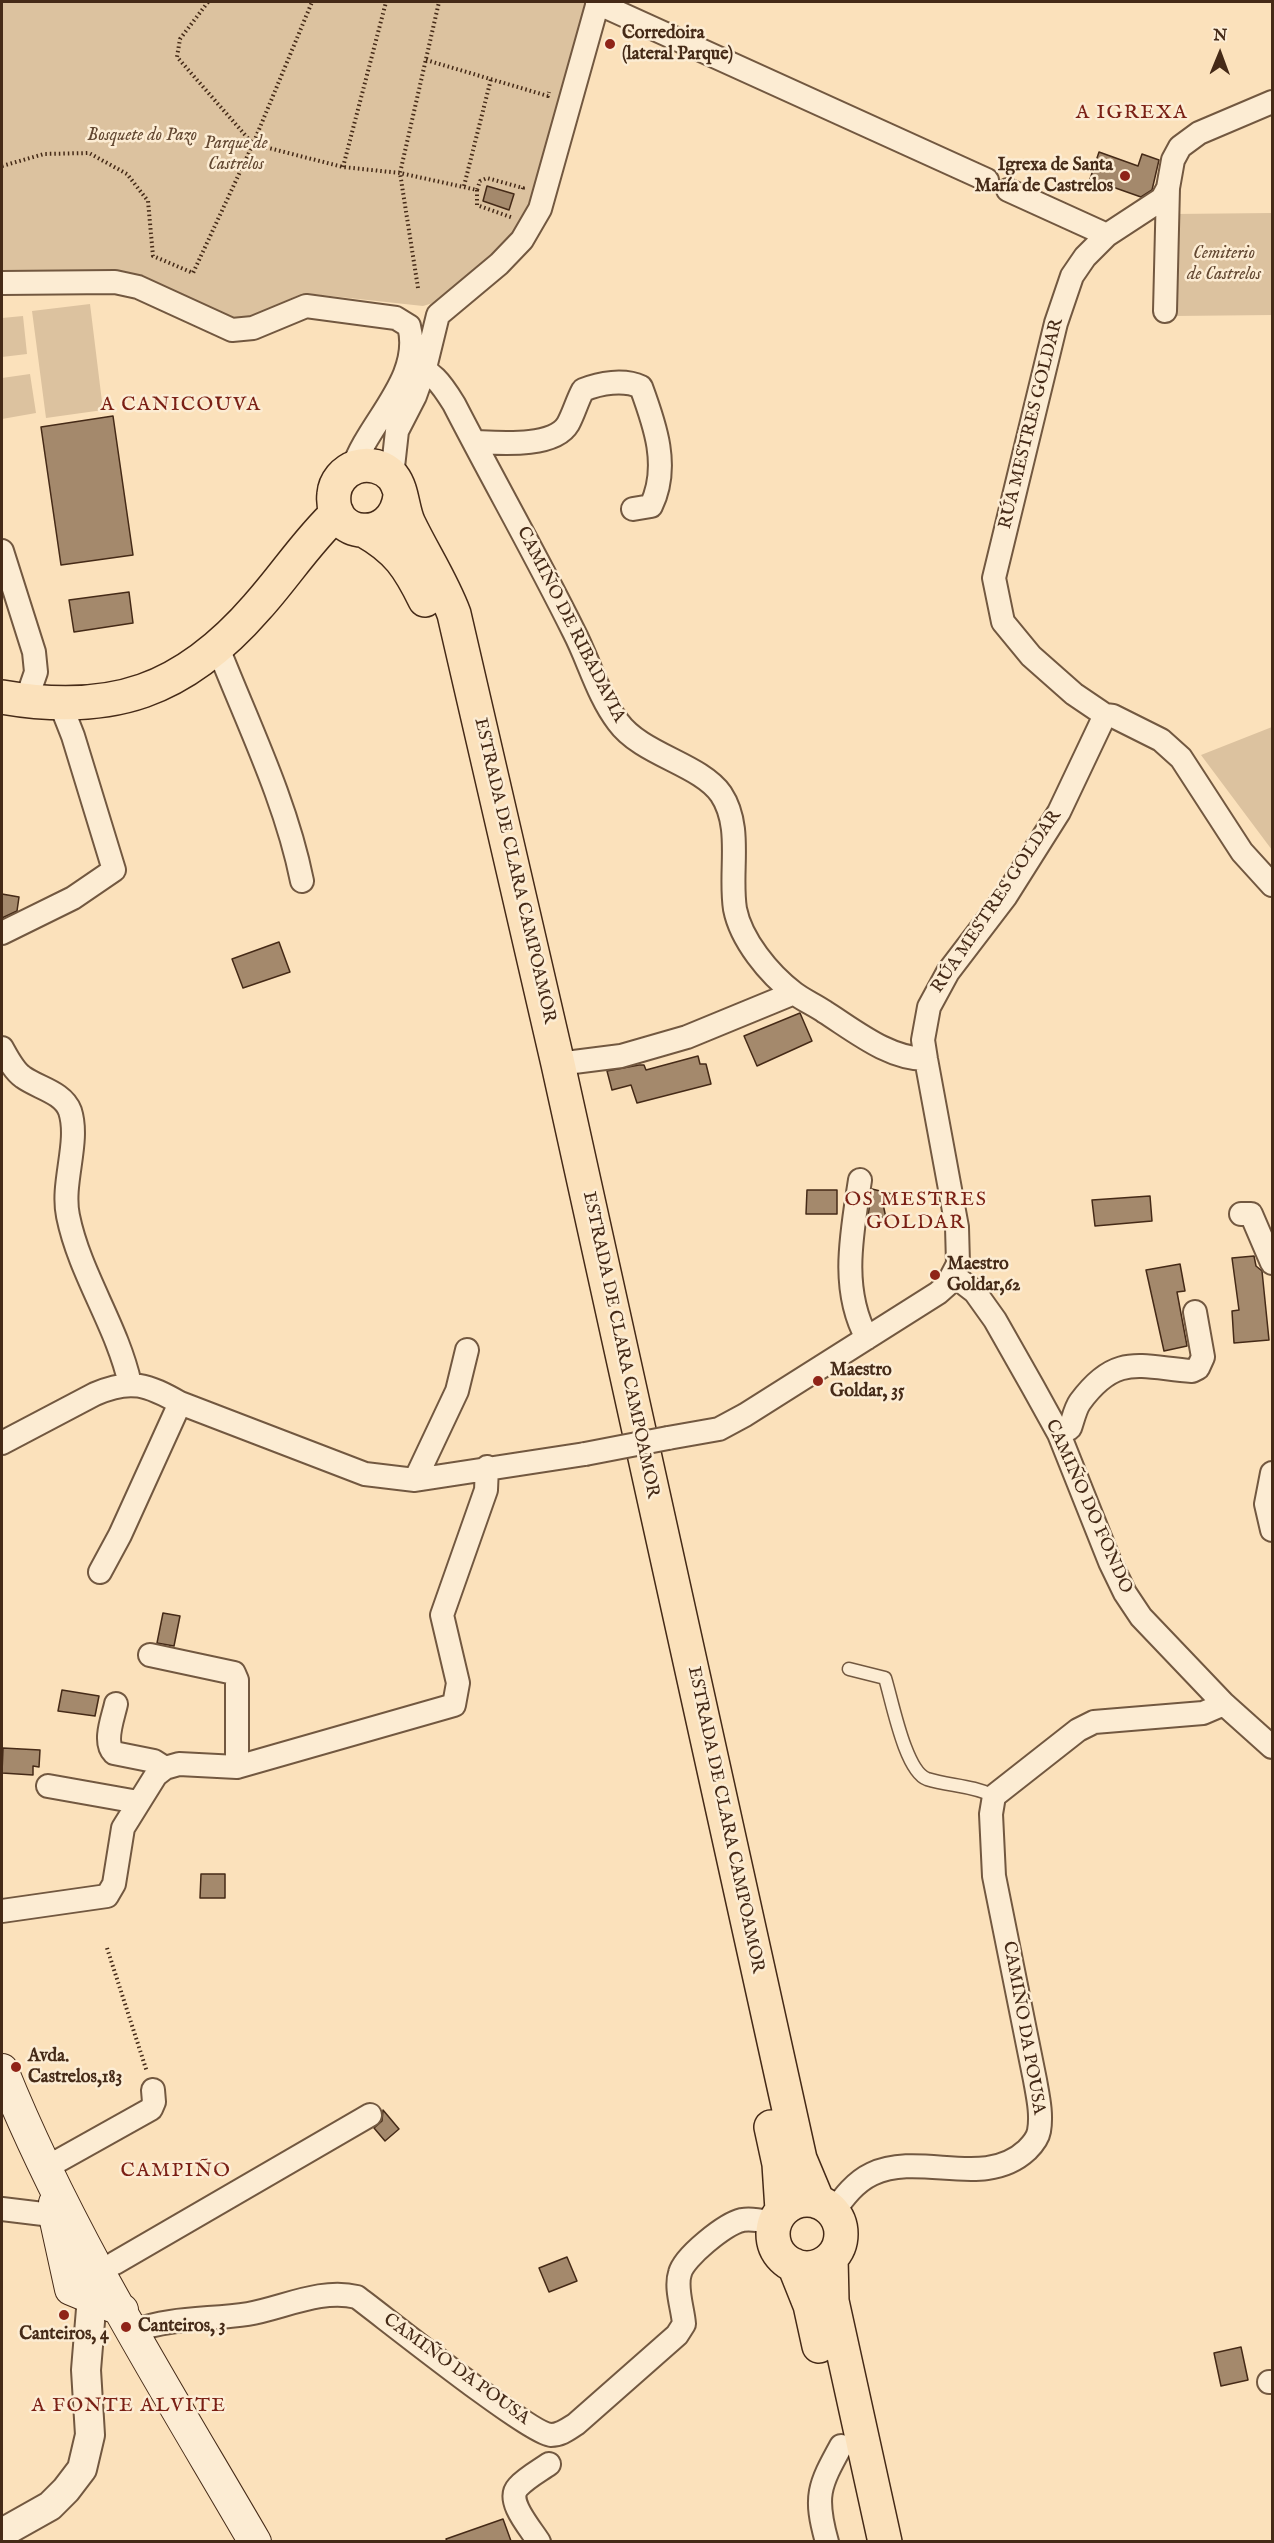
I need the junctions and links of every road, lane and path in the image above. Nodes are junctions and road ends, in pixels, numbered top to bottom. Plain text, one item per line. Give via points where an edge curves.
1 (208, 2) edge
2 (312, 2) edge
3 (386, 2) edge
4 (439, 2) edge
5 (597, 2) edge
6 (426, 60) junction
7 (490, 79) junction
8 (548, 96) dead end
9 (1272, 102) edge
10 (253, 144) junction
11 (2, 166) edge
12 (343, 166) junction
13 (400, 173) junction
14 (987, 180) dead end
15 (464, 186) junction
16 (1168, 188) junction
17 (477, 190) junction
18 (1008, 190) dead end
19 (520, 198) dead end
20 (516, 208) dead end
21 (1107, 236) junction
22 (2, 283) edge
23 (418, 288) dead end
24 (1165, 311) dead end
25 (438, 315) junction
26 (410, 326) junction
27 (417, 366) junction
28 (475, 442) junction
29 (353, 468) junction
30 (396, 486) junction
31 (633, 509) dead end
32 (337, 513) junction
33 (365, 531) junction
34 (2, 551) edge
35 (218, 648) junction
36 (14, 699) edge
37 (60, 703) junction
38 (1105, 715) junction
39 (302, 881) dead end
40 (1272, 885) edge
41 (2, 933) edge
42 (794, 993) junction
43 (2, 1048) edge
44 (926, 1059) junction
45 (558, 1064) junction
46 (860, 1180) dead end
47 (1241, 1214) dead end
48 (1272, 1263) edge
49 (953, 1275) junction
50 (1195, 1312) dead end
51 (867, 1338) junction
52 (467, 1350) dead end
53 (130, 1384) junction
54 (180, 1403) junction
55 (1059, 1434) junction
56 (2, 1443) edge
57 (487, 1467) junction
58 (1272, 1473) edge
59 (415, 1480) junction
60 (1272, 1530) edge
61 (100, 1572) dead end
62 (150, 1655) dead end
63 (849, 1669) dead end
64 (116, 1704) dead end
65 (1224, 1704) junction
66 (1272, 1747) edge
67 (237, 1767) junction
68 (165, 1768) junction
69 (48, 1786) dead end
70 (994, 1796) junction
71 (138, 1802) junction
72 (2, 1911) edge
73 (107, 1948) dead end
74 (2, 2070) edge
75 (153, 2090) joint
76 (370, 2115) dead end
77 (57, 2196) junction
78 (826, 2207) junction
79 (2, 2209) edge
80 (778, 2217) junction
81 (831, 2258) junction
82 (794, 2265) junction
83 (92, 2285) junction
84 (128, 2320) junction
85 (841, 2445) junction
86 (549, 2464) dead end
87 (2, 2533) edge
88 (255, 2541) edge
89 (539, 2541) edge
90 (827, 2541) edge
91 (862, 2541) edge
92 (885, 2541) edge

1 - 10 path via 180,39 177,57
2 - 10 path
3 - 12 path
4 - 6 path
5 - 14 street
5 - 25 street via 534,221 499,264
6 - 7 path
6 - 13 path
7 - 8 path
7 - 15 path
9 - 16 street via 1199,134 1180,147 1173,160
10 - 11 path via 193,273 153,256 148,201 127,174 89,153 44,154
10 - 12 path
12 - 13 path
13 - 15 path
13 - 23 path
15 - 17 path
16 - 21 street, RÚA MESTRES GOLDAR via 1162,199
16 - 24 street
17 - 19 path via 480,181 487,178 523,188
17 - 20 path via 477,205 513,218
18 - 21 street
21 - 38 street, RÚA MESTRES GOLDAR via 1084,256 1056,323 994,578 1003,622 1031,656
22 - 26 street via 115,282 138,287 232,330 253,328 306,306 396,318
25 - 26 street via 425,324
25 - 27 street
26 - 27 street
27 - 28 street, CAMIÑO DE RIBADAVIA via 443,386
27 - 29 street via 358,453
27 - 30 street via 415,396 397,431
28 - 31 street via 519,444 558,434 568,425 583,390 596,384 632,383 641,387 660,444 656,495 651,506
28 - 42 street, CAMIÑO DE RIBADAVIA via 618,722 630,736 720,791 733,822 732,882 736,911 754,951
29 - 30 main road via 373,466
29 - 32 main road via 344,474 334,492
30 - 33 main road via 394,517 386,525
30 - 45 main road, ESTRADA DE CLARA CAMPOAMOR via 408,522 445,589 454,614
32 - 33 main road, ESTRADA DE CLARA CAMPOAMOR via 348,526
32 - 35 main road
33 - 80 main road, ESTRADA DE CLARA CAMPOAMOR via 387,543 401,557 435,621 779,2164
34 - 36 street via 34,652 36,672
35 - 37 main road via 165,684 131,696
35 - 39 street via 288,828
36 - 37 main road
37 - 41 street via 114,870 73,898
38 - 40 street via 1161,740 1181,758 1242,852
38 - 44 street, RÚA MESTRES GOLDAR via 1059,812 1006,896 936,993 923,1040
42 - 44 street, CAMIÑO DE RIBADAVIA via 867,1039 907,1058
42 - 45 street via 676,1040 621,1056
43 - 53 street via 20,1076 59,1096 70,1110 68,1216 83,1266 124,1359
44 - 49 street, RÚA MESTRES GOLDAR via 957,1227 958,1264
45 - 78 main road, ESTRADA DE CLARA CAMPOAMOR via 798,2148 808,2182
46 - 51 street via 849,1250 855,1314
47 - 48 street via 1251,1214 1255,1220
49 - 51 street via 938,1293
49 - 55 street, CAMIÑO DO FONDO via 975,1292 995,1320
50 - 55 street via 1203,1357 1198,1368 1192,1371 1132,1366 1110,1371 1079,1404 1070,1428
51 - 57 street, bridge via 719,1430
52 - 59 street via 457,1391
53 - 54 street via 153,1388
53 - 56 street via 95,1394
54 - 59 street via 365,1474
54 - 61 street
55 - 65 street, CAMIÑO DO FONDO via 1125,1593 1141,1617
57 - 59 street
57 - 67 street via 486,1490 442,1615 458,1683 454,1705
58 - 60 street via 1266,1504
62 - 67 street via 234,1673
63 - 70 lane via 885,1678 910,1763 923,1778 978,1788
64 - 68 street via 110,1749 154,1761
65 - 66 street, CAMIÑO DO FONDO
65 - 70 street via 1203,1713 1094,1722 1078,1730
67 - 68 street via 179,1764
68 - 71 street
69 - 71 street
70 - 78 street, CAMIÑO DA POUSA via 994,1876 1035,2080 1039,2133 1021,2156 986,2169 900,2168 873,2174
71 - 72 street via 123,1828 114,1884 107,1896
73 - 75 path
74 - 77 main road
75 - 77 street via 150,2109 58,2161
76 - 83 street
77 - 79 street
77 - 83 main road
78 - 80 main road via 799,2200
78 - 81 main road, ESTRADA DE CLARA CAMPOAMOR via 838,2221 840,2241
80 - 82 main road, ESTRADA DE CLARA CAMPOAMOR via 776,2248 780,2256
80 - 84 street, CAMIÑO DA POUSA via 741,2220 726,2226 685,2262 678,2281 684,2324 677,2334 565,2432 538,2431 357,2297 342,2293 247,2314 157,2322
81 - 82 main road via 813,2267
81 - 92 main road, ESTRADA DE CLARA CAMPOAMOR via 832,2301
82 - 85 main road, ESTRADA DE CLARA CAMPOAMOR via 810,2305
83 - 84 main road
83 - 87 street via 77,2342 86,2370 90,2435 82,2469 50,2506
84 - 88 main road
85 - 90 street via 821,2482 819,2512
85 - 91 main road, ESTRADA DE CLARA CAMPOAMOR
86 - 89 street via 516,2487 514,2494

